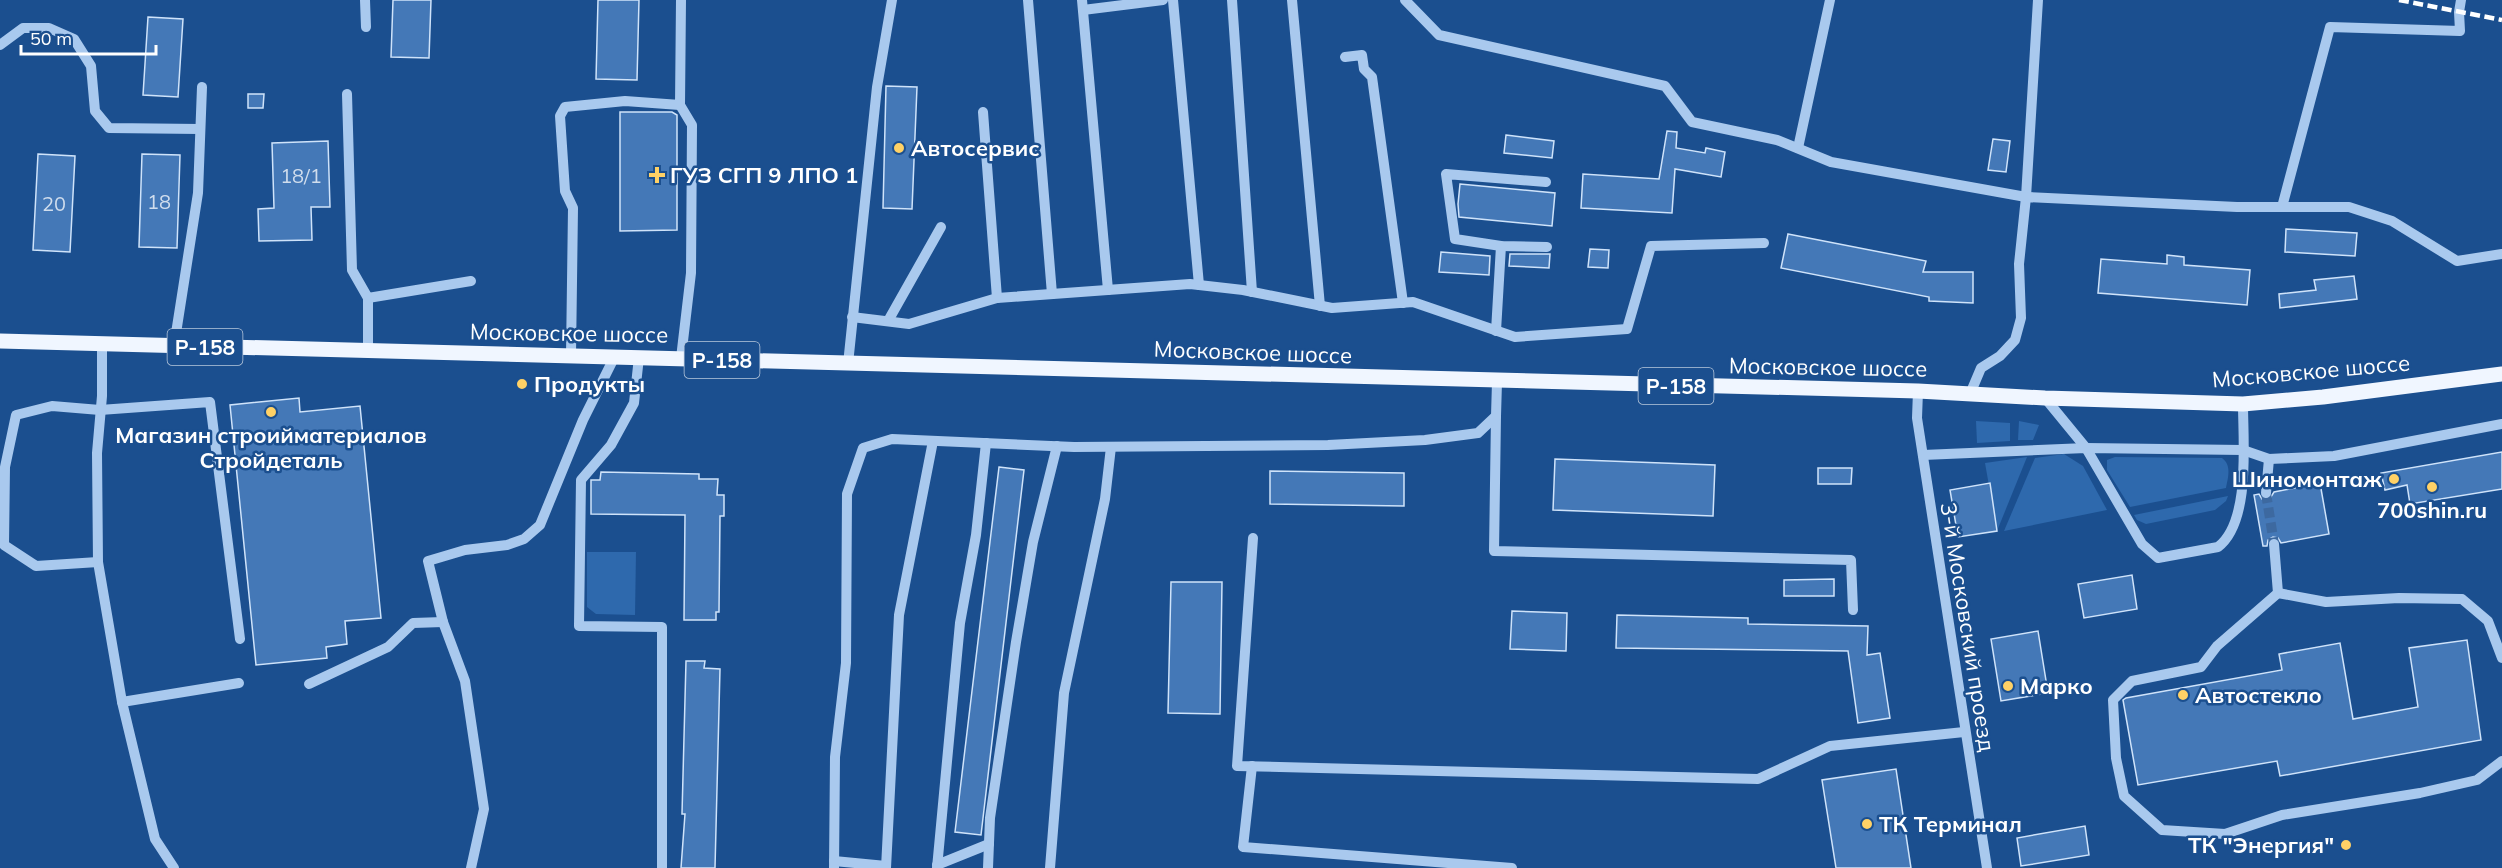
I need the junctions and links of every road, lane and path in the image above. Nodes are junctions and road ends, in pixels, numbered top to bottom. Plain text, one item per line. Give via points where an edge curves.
1 (365, 0) edge
2 (681, 0) edge
3 (892, 0) edge
4 (1028, 0) edge
5 (1163, 0) edge
6 (1173, 0) edge
7 (1232, 0) edge
8 (1292, 0) edge
9 (1405, 0) edge
10 (1830, 0) edge
11 (2038, 0) edge
12 (2461, 0) edge
13 (1083, 5) edge
14 (366, 27) dead end
15 (0, 45) edge
16 (1345, 57) dead end
17 (202, 87) dead end
18 (347, 94) dead end
19 (680, 105) junction
20 (983, 112) dead end
21 (200, 129) junction
22 (1798, 148) junction
23 (1546, 182) dead end
24 (2026, 197) junction
25 (2282, 207) junction
26 (942, 226) dead end
27 (1764, 243) dead end
28 (1501, 246) junction
29 (1547, 247) dead end
30 (2502, 254) edge
31 (471, 281) dead end
32 (1199, 285) junction
33 (1108, 290) junction
34 (1252, 292) junction
35 (1052, 294) junction
36 (368, 298) junction
37 (997, 298) junction
38 (1403, 303) junction
39 (1320, 306) junction
40 (852, 317) junction
41 (888, 321) junction
42 (1496, 331) junction
43 (0, 341) edge
44 (102, 344) junction
45 (174, 346) junction
46 (368, 351) junction
47 (572, 355) junction
48 (615, 356) junction
49 (639, 357) junction
50 (681, 358) junction
51 (848, 364) junction
52 (2502, 374) edge
53 (1497, 382) junction
54 (1918, 391) junction
55 (1970, 394) junction
56 (2044, 398) junction
57 (2243, 404) junction
58 (100, 410) junction
59 (1496, 416) junction
60 (2502, 423) edge
61 (933, 441) junction
62 (986, 443) junction
63 (1057, 446) junction
64 (1111, 447) junction
65 (2086, 448) junction
66 (2243, 450) junction
67 (1923, 455) junction
68 (2269, 459) junction
69 (2266, 493) tunnel mouth
70 (1253, 538) dead end
71 (2274, 544) tunnel mouth
72 (98, 562) junction
73 (2278, 593) junction
74 (1853, 610) dead end
75 (443, 622) junction
76 (240, 639) dead end
77 (2502, 658) edge
78 (239, 683) dead end
79 (309, 684) dead end
80 (122, 702) junction
81 (1964, 732) junction
82 (2502, 761) edge
83 (1252, 766) junction
84 (989, 844) junction
85 (834, 865) edge
86 (937, 866) edge
87 (886, 867) edge
88 (174, 868) edge
89 (471, 868) edge
90 (662, 868) edge
91 (988, 868) edge
92 (1050, 868) edge
93 (1512, 868) edge
94 (1987, 868) edge

1 - 14 street
2 - 19 street
3 - 40 street via 877,87
4 - 35 street
5 - 13 street
6 - 32 street
7 - 34 street
8 - 39 street
9 - 22 street via 1439,35 1665,86 1692,122
10 - 22 street
11 - 24 street
12 - 25 street via 2460,31 2330,27
13 - 33 street
15 - 21 street via 23,28 49,28 74,39 91,66 95,111 109,128
16 - 38 street via 1362,56 1364,69 1372,77
17 - 21 street
18 - 36 street via 352,270
19 - 47 street via 626,101 565,108 560,116 565,191 573,208
19 - 50 street via 692,125 691,273
20 - 37 street
21 - 45 street via 198,193
22 - 24 street via 1831,162
23 - 28 street via 1446,174 1455,239
24 - 25 street
24 - 55 street via 2019,264 2021,318 2015,340 1981,368
25 - 30 street via 2349,207 2392,221 2457,261
26 - 41 street
27 - 42 street via 1651,246 1627,329 1515,337
28 - 29 street
28 - 42 street
31 - 36 street
32 - 33 street
32 - 34 street
33 - 35 street
34 - 39 street
35 - 37 street
36 - 46 street
37 - 41 street via 909,324
38 - 39 street
38 - 42 street via 1413,302
40 - 41 street
40 - 51 street
43 - 44 main road, Московское шоссе / Р-158
44 - 45 main road, Московское шоссе / Р-158
44 - 58 street
45 - 46 main road, Московское шоссе / Р-158
46 - 47 main road, Московское шоссе / Р-158
47 - 48 main road, Московское шоссе / Р-158
48 - 49 main road, Московское шоссе / Р-158
48 - 75 street via 583,420 540,525 524,539 507,545 465,550 428,561
49 - 50 main road, Московское шоссе / Р-158
49 - 90 street via 634,403 611,445 581,480 579,626 662,627
50 - 51 main road, Московское шоссе / Р-158
51 - 53 main road, Московское шоссе / Р-158
52 - 57 main road, Московское шоссе / Р-158
53 - 54 main road, Московское шоссе / Р-158
53 - 59 street
54 - 55 main road, Московское шоссе / Р-158
54 - 67 street, 3-й Московский проезд via 1917,418
55 - 56 main road, Московское шоссе / Р-158
56 - 57 main road, Московское шоссе / Р-158
56 - 65 street
57 - 66 street
58 - 72 street via 96,453
58 - 72 street via 52,406 16,415 5,467 4,522 4,545 36,566
58 - 76 street via 210,402
59 - 64 street via 1478,433 1425,440
59 - 74 street via 1494,551 1851,560
60 - 68 street via 2334,456
61 - 62 street
61 - 85 street via 892,439 863,448 847,494 846,663 835,757
61 - 87 street via 899,615
62 - 63 street
62 - 86 street via 976,535 960,623
63 - 64 street
63 - 84 street via 1016,642
64 - 92 street via 1105,499 1064,693
65 - 66 street
65 - 66 street via 2142,544 2158,558 2218,547 2226,541 2242,493
65 - 67 street
66 - 68 street
67 - 81 street, 3-й Московский проезд
68 - 69 street
70 - 83 street via 1237,766
71 - 73 street
72 - 80 street
73 - 77 street via 2326,602 2462,599 2488,621
73 - 82 street via 2217,646 2201,667 2132,681 2113,700 2116,758 2124,796 2162,830 2225,834 2282,815 2477,780
75 - 79 street via 413,623 388,647
75 - 89 street via 465,681 484,809
78 - 80 street
80 - 88 street via 155,839
81 - 83 street via 1830,746 1758,778
81 - 94 street, 3-й Московский проезд
83 - 93 street via 1243,847
84 - 86 street
84 - 91 street
85 - 87 street

